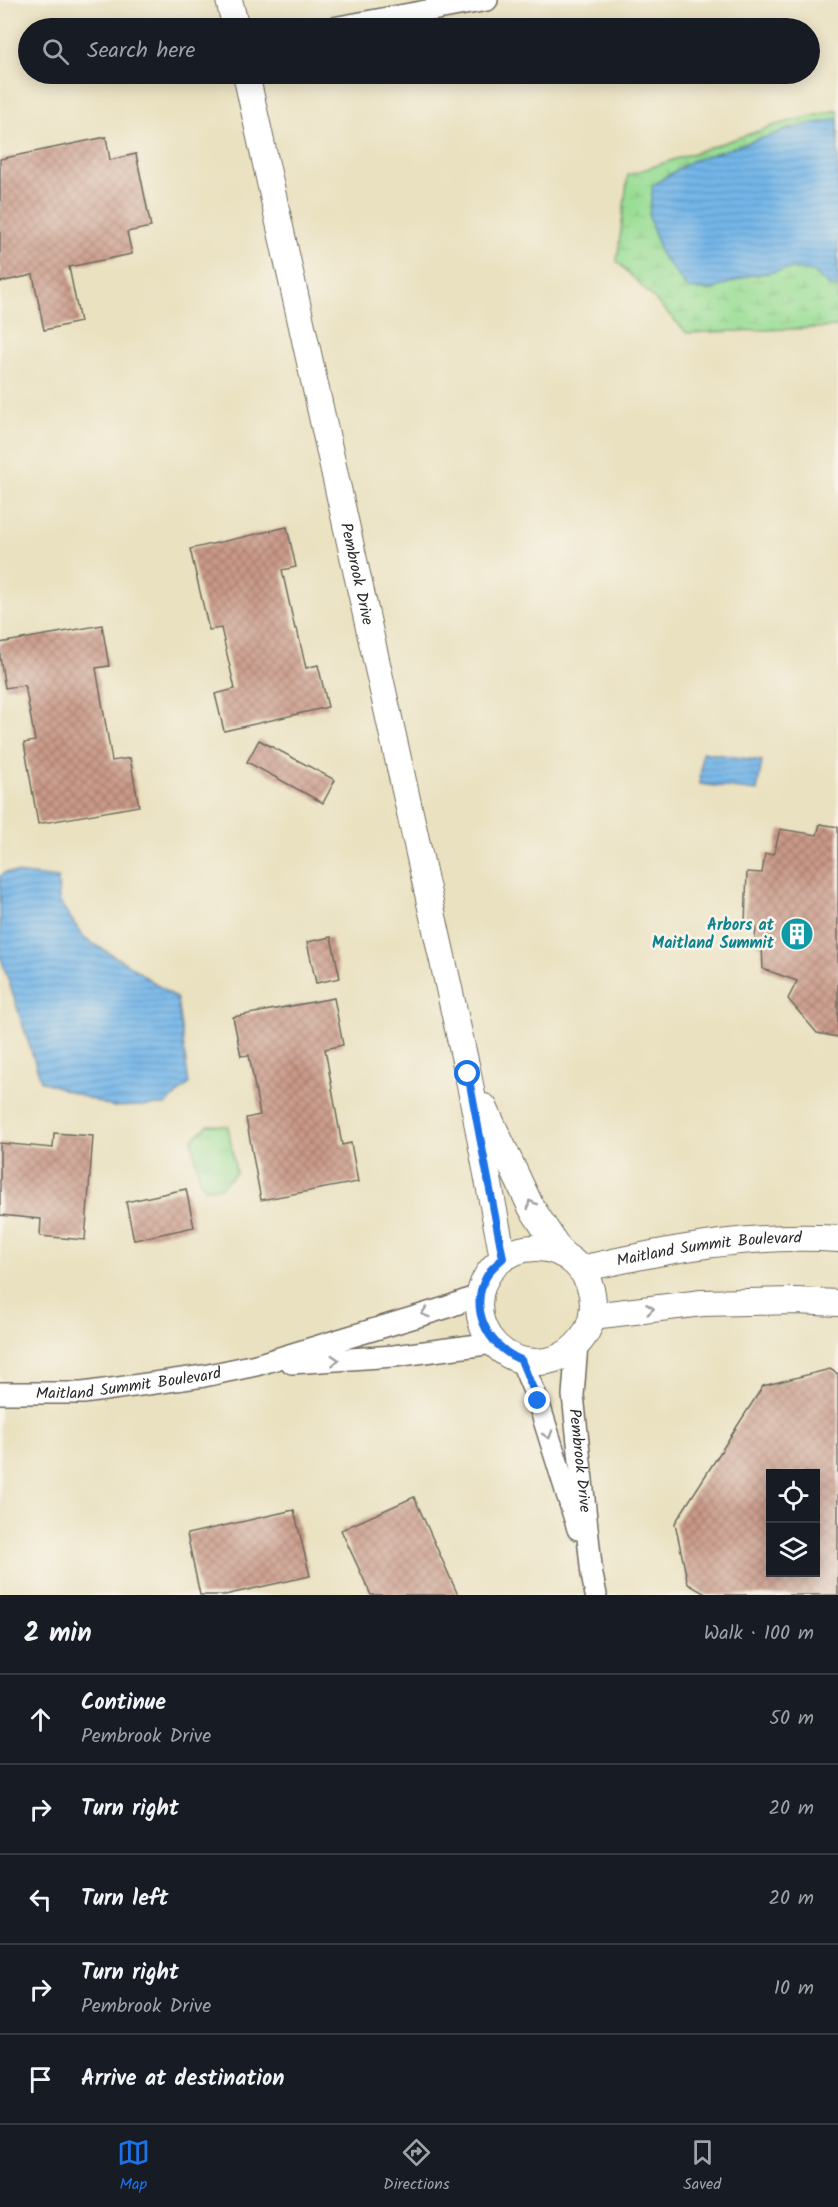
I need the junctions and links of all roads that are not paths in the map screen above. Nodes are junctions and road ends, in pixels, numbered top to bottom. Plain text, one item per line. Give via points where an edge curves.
1 (229, 0) edge
2 (487, 0) edge
3 (234, 18) edge
4 (388, 18) edge
5 (248, 84) edge
6 (468, 1074) junction
7 (838, 1239) edge
8 (503, 1258) junction
9 (571, 1261) junction
10 (480, 1295) junction
11 (838, 1303) edge
12 (592, 1316) junction
13 (494, 1343) junction
14 (577, 1345) junction
15 (521, 1360) junction
16 (256, 1365) junction
17 (0, 1394) edge
18 (594, 1585) edge

1 - 3 street
2 - 4 street
5 - 6 street, Pembrook Drive
6 - 8 street, Pembrook Drive
9 -> 6 street, Pembrook Drive via 531,1207
7 - 9 street, Maitland Summit Boulevard via 765,1239
8 - 9 street via 521,1250 541,1248
8 - 10 street via 489,1272
9 - 12 street via 593,1297
10 - 13 street via 480,1315
10 -> 16 street, Maitland Summit Boulevard
12 -> 11 street via 702,1303
12 - 14 street
13 - 15 street
16 -> 13 street, Maitland Summit Boulevard via 394,1356
14 - 15 street via 560,1357 541,1362
14 - 18 street, Pembrook Drive via 573,1395
15 -> 18 street, Pembrook Drive via 538,1401
16 - 17 street, Maitland Summit Boulevard via 83,1393

